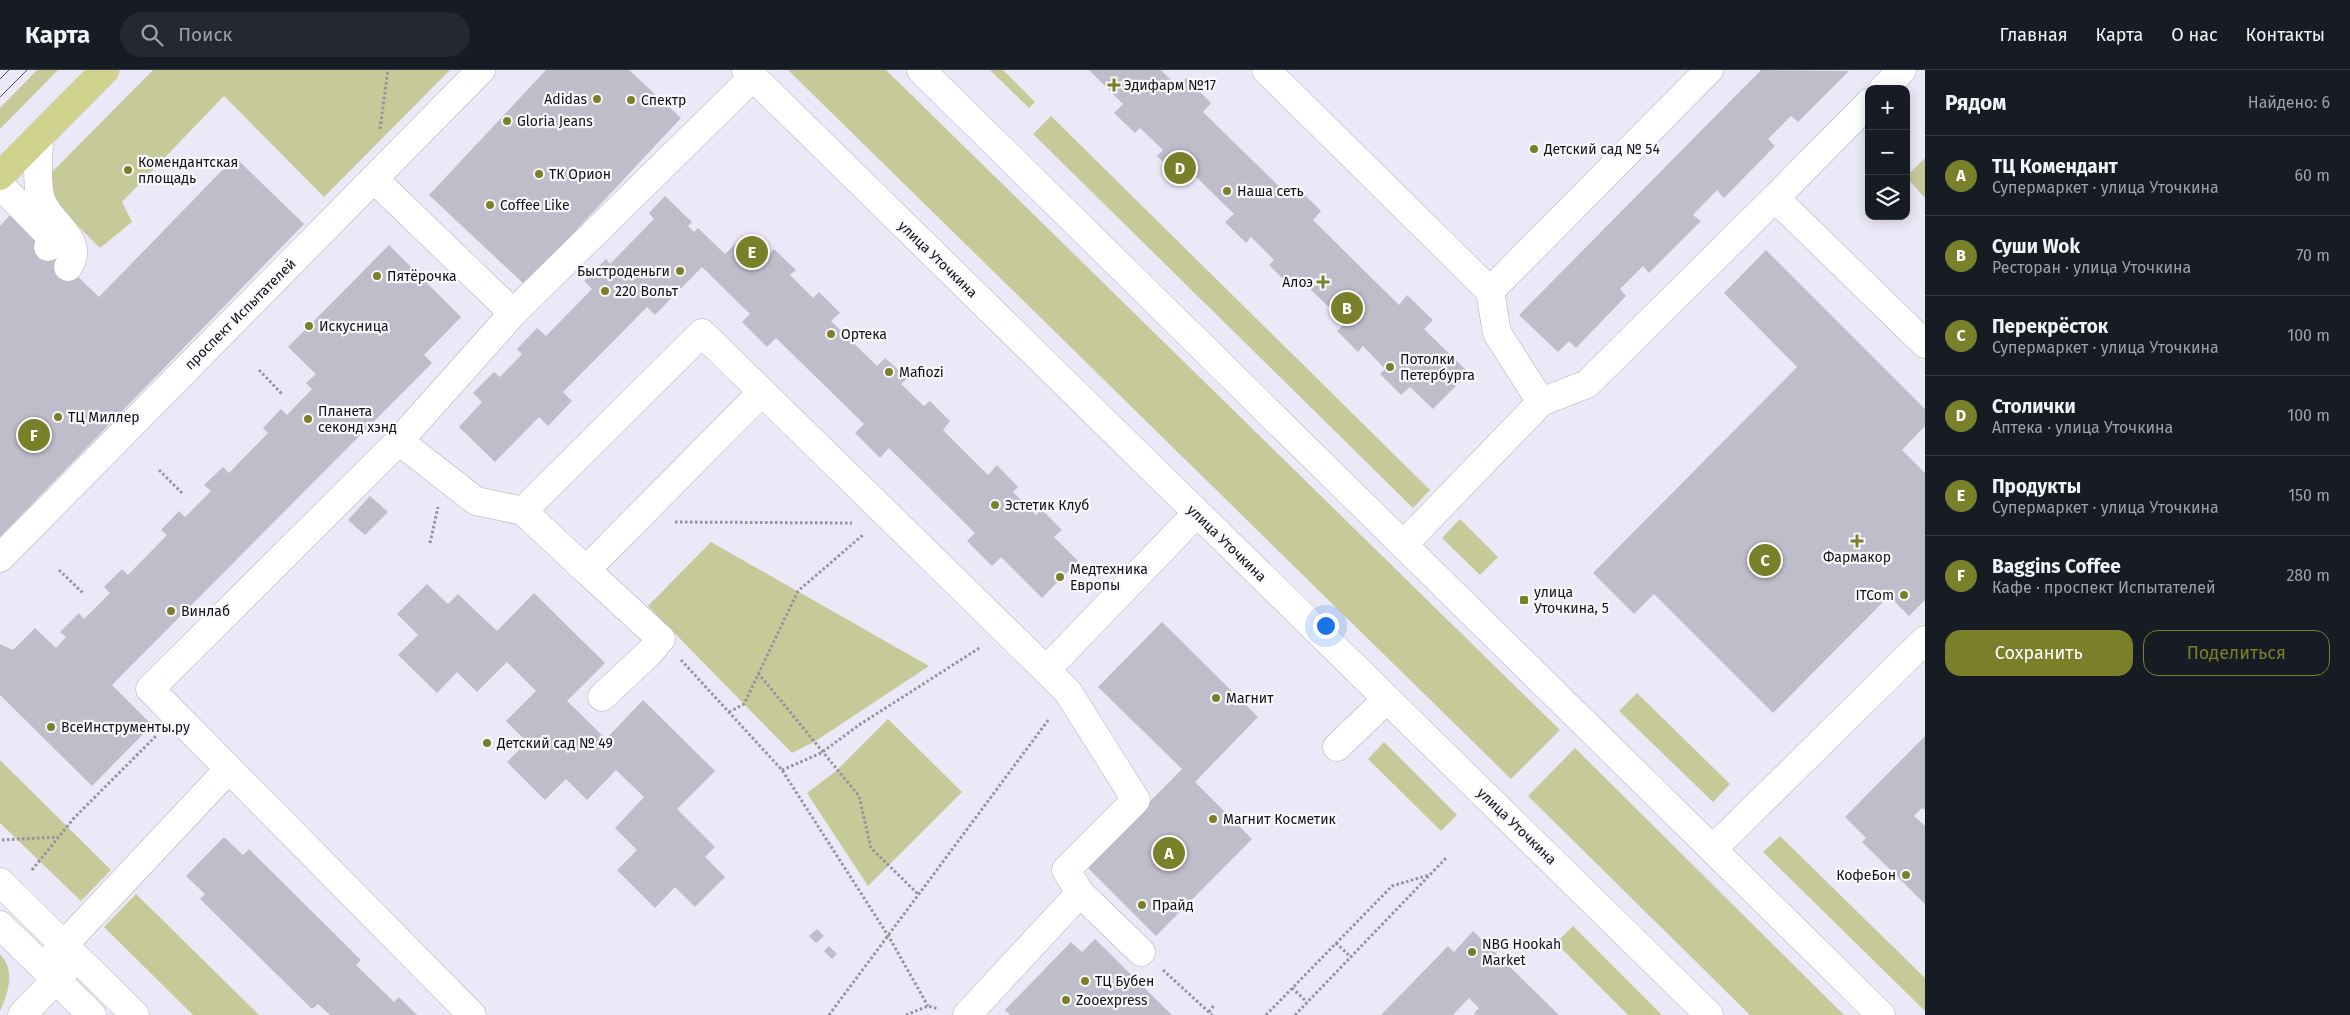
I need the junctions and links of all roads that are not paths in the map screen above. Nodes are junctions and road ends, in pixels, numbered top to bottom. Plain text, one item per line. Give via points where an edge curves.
1 (105, 70) edge
2 (481, 70) edge
3 (921, 70) edge
4 (1266, 70) edge
5 (1709, 70) edge
6 (1902, 70) edge
7 (750, 73) edge
8 (1887, 85) edge
9 (1865, 107) edge
10 (39, 137) junction
11 (0, 176) edge
12 (374, 178) junction
13 (0, 185) edge
14 (1775, 198) junction
15 (48, 247) dead end
16 (68, 267) dead end
17 (1490, 291) junction
18 (513, 313) junction
19 (1925, 344) edge
20 (762, 392) junction
21 (1541, 402) junction
22 (399, 441) junction
23 (523, 511) junction
24 (1197, 513) junction
25 (1403, 545) junction
26 (0, 558) edge
27 (586, 570) junction
28 (1925, 640) edge
29 (1046, 670) junction
30 (602, 698) dead end
31 (1387, 699) junction
32 (1337, 748) dead end
33 (228, 770) junction
34 (1713, 849) junction
35 (0, 882) edge
36 (1080, 893) junction
37 (0, 924) edge
38 (70, 951) junction
39 (1142, 952) road end
40 (49, 973) junction
41 (956, 1013) edge
42 (22, 1015) edge
43 (92, 1015) edge
44 (135, 1015) edge
45 (472, 1015) edge
46 (1709, 1015) edge
47 (1881, 1015) edge

1 - 10 main road
2 - 12 street, проспект Испытателей
3 - 25 street
4 - 17 street
5 - 17 street
6 - 8 street
7 - 18 street
7 - 24 street, улица Уточкина
9 - 14 street
10 - 11 main road
10 - 16 street via 40,195 43,205 72,242 73,261
12 - 18 street
12 - 26 street, проспект Испытателей
13 - 15 street via 48,234 51,243
14 - 19 street
14 - 21 street via 1587,384
17 - 21 street via 1497,333
18 - 22 street
20 - 23 street via 702,333
20 - 27 street
20 - 29 street via 882,519
21 - 25 street
22 - 23 street via 476,501
22 - 33 street via 150,689
23 - 27 street
24 - 29 street
24 - 31 street, улица Уточкина
25 - 34 street
27 - 30 street via 661,639
28 - 34 street
29 - 36 street via 1068,692 1136,800 1066,870
31 - 32 street
31 - 46 street, улица Уточкина
33 - 38 street
33 - 45 street
34 - 47 street
35 - 38 street
36 - 39 street
36 - 41 street
37 - 40 street
38 - 40 street
38 - 44 street
40 - 42 street
40 - 43 street

